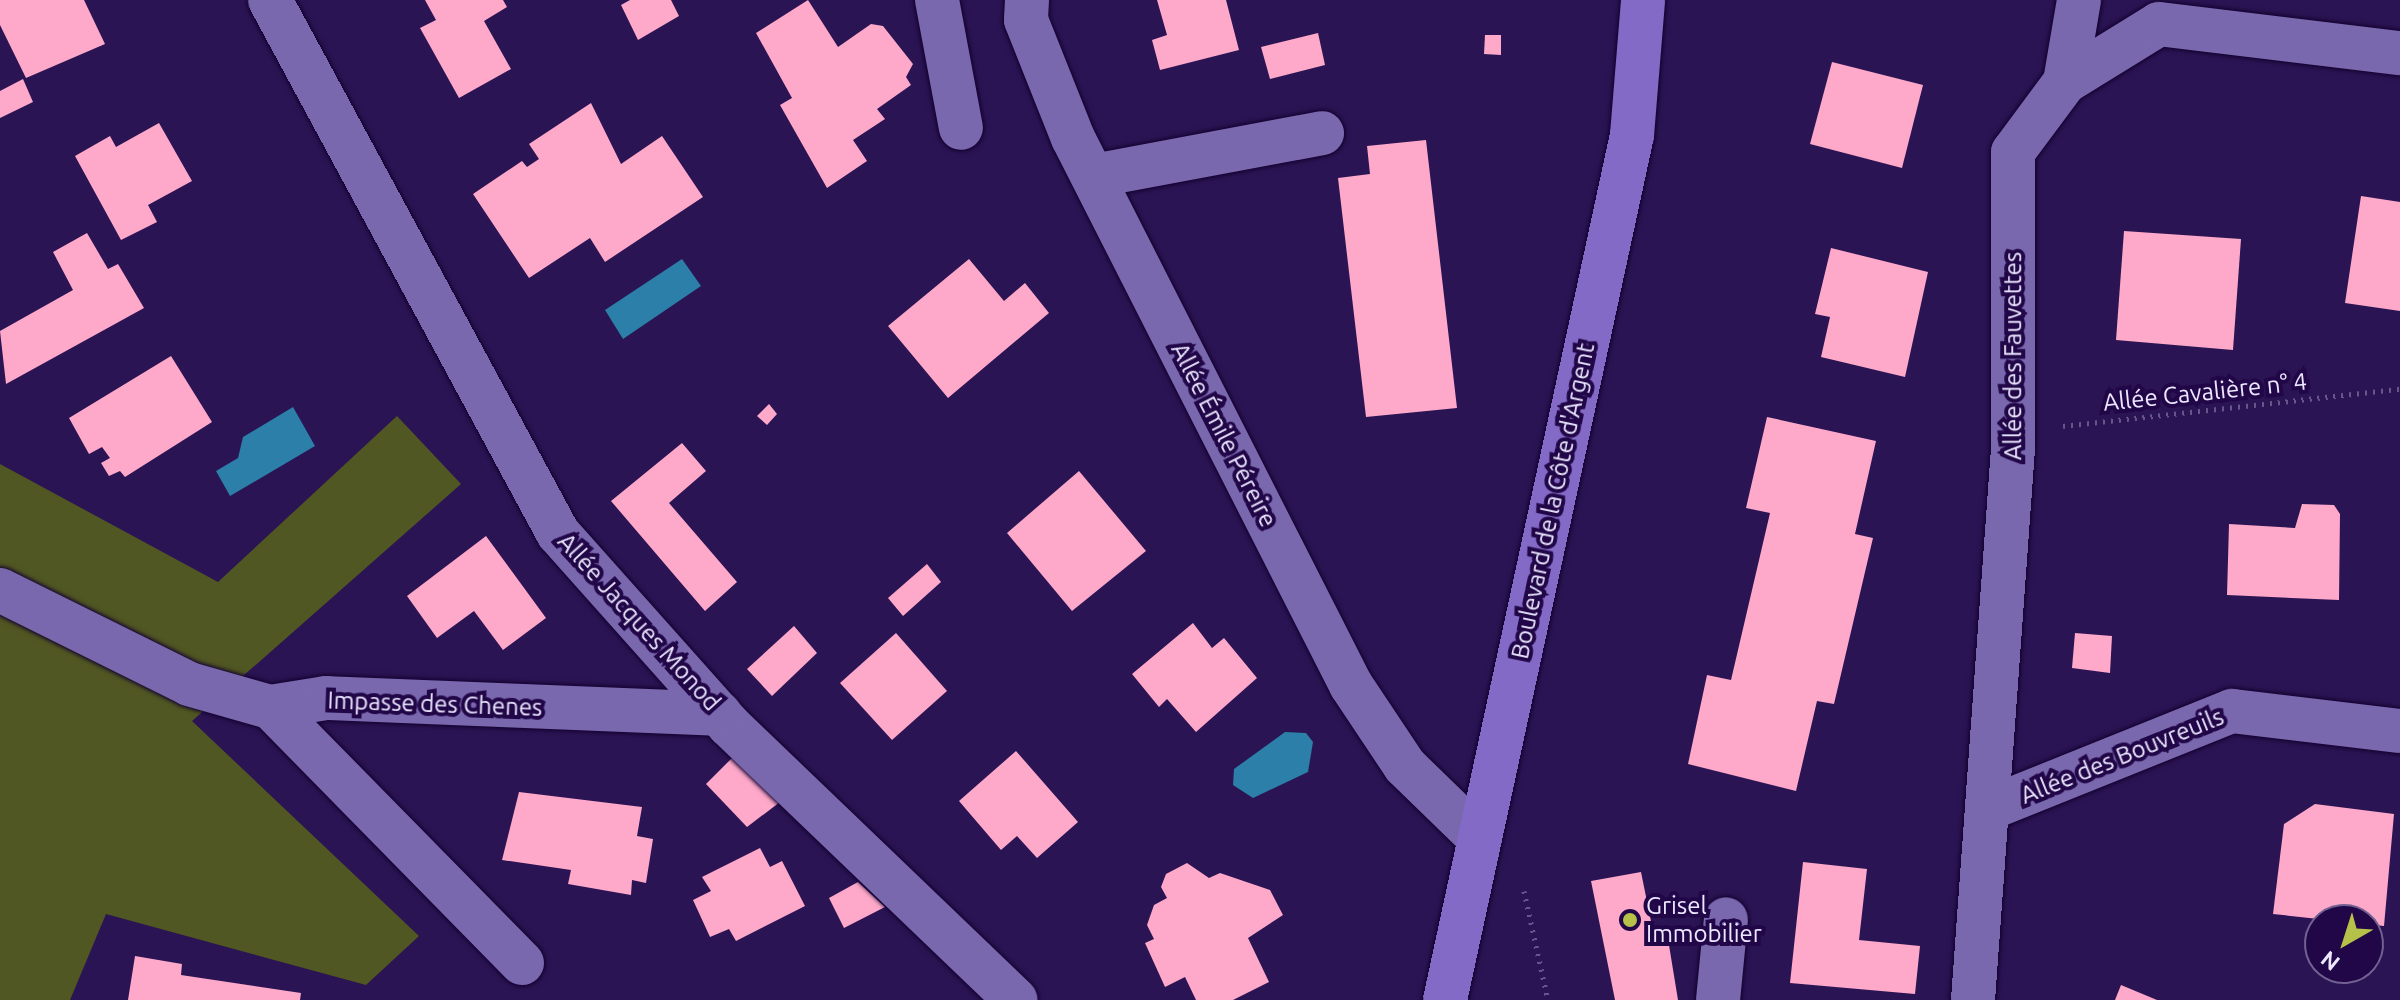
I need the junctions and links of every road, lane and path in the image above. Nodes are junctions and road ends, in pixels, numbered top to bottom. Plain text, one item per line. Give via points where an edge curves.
1 (270, 0) edge
2 (937, 0) edge
3 (1027, 0) edge
4 (1643, 0) edge
5 (2079, 0) edge
6 (2400, 53) edge
7 (2065, 82) junction
8 (961, 128) dead end
9 (1322, 133) dead end
10 (1093, 176) junction
11 (2400, 389) edge
12 (2014, 432) junction
13 (0, 590) edge
14 (270, 707) junction
15 (720, 714) junction
16 (2400, 731) edge
17 (1988, 809) junction
18 (1479, 838) junction
19 (1726, 919) dead end
20 (522, 963) dead end
21 (1016, 1000) edge
22 (1445, 1000) edge
23 (1718, 1000) edge
24 (1973, 1000) edge

1 - 15 street, Allée Jacques Monod via 558,533
2 - 8 street
3 - 10 street, Allée Émile Péreire via 1026,20
4 - 18 main road, Boulevard de la Côte d'Argent via 1632,135
5 - 7 street
6 - 7 street, Allée des Fauvettes via 2159,24
7 - 12 street, Allée des Fauvettes via 2013,152
9 - 10 street
10 - 18 street, Allée Émile Péreire via 1351,685 1405,766
11 - 12 path, Allée Cavalière n° 4
12 - 17 street, Allée des Fauvettes
13 - 14 street via 189,684
14 - 15 street, Impasse des Chenes via 326,698
14 - 20 street, Impasse des Chenes
15 - 21 street, Allée Jacques Monod
16 - 17 street, Allée des Bouvreuils via 2232,711
17 - 24 street, Allée des Fauvettes
18 - 22 main road, Boulevard de la Côte d'Argent
19 - 23 street

